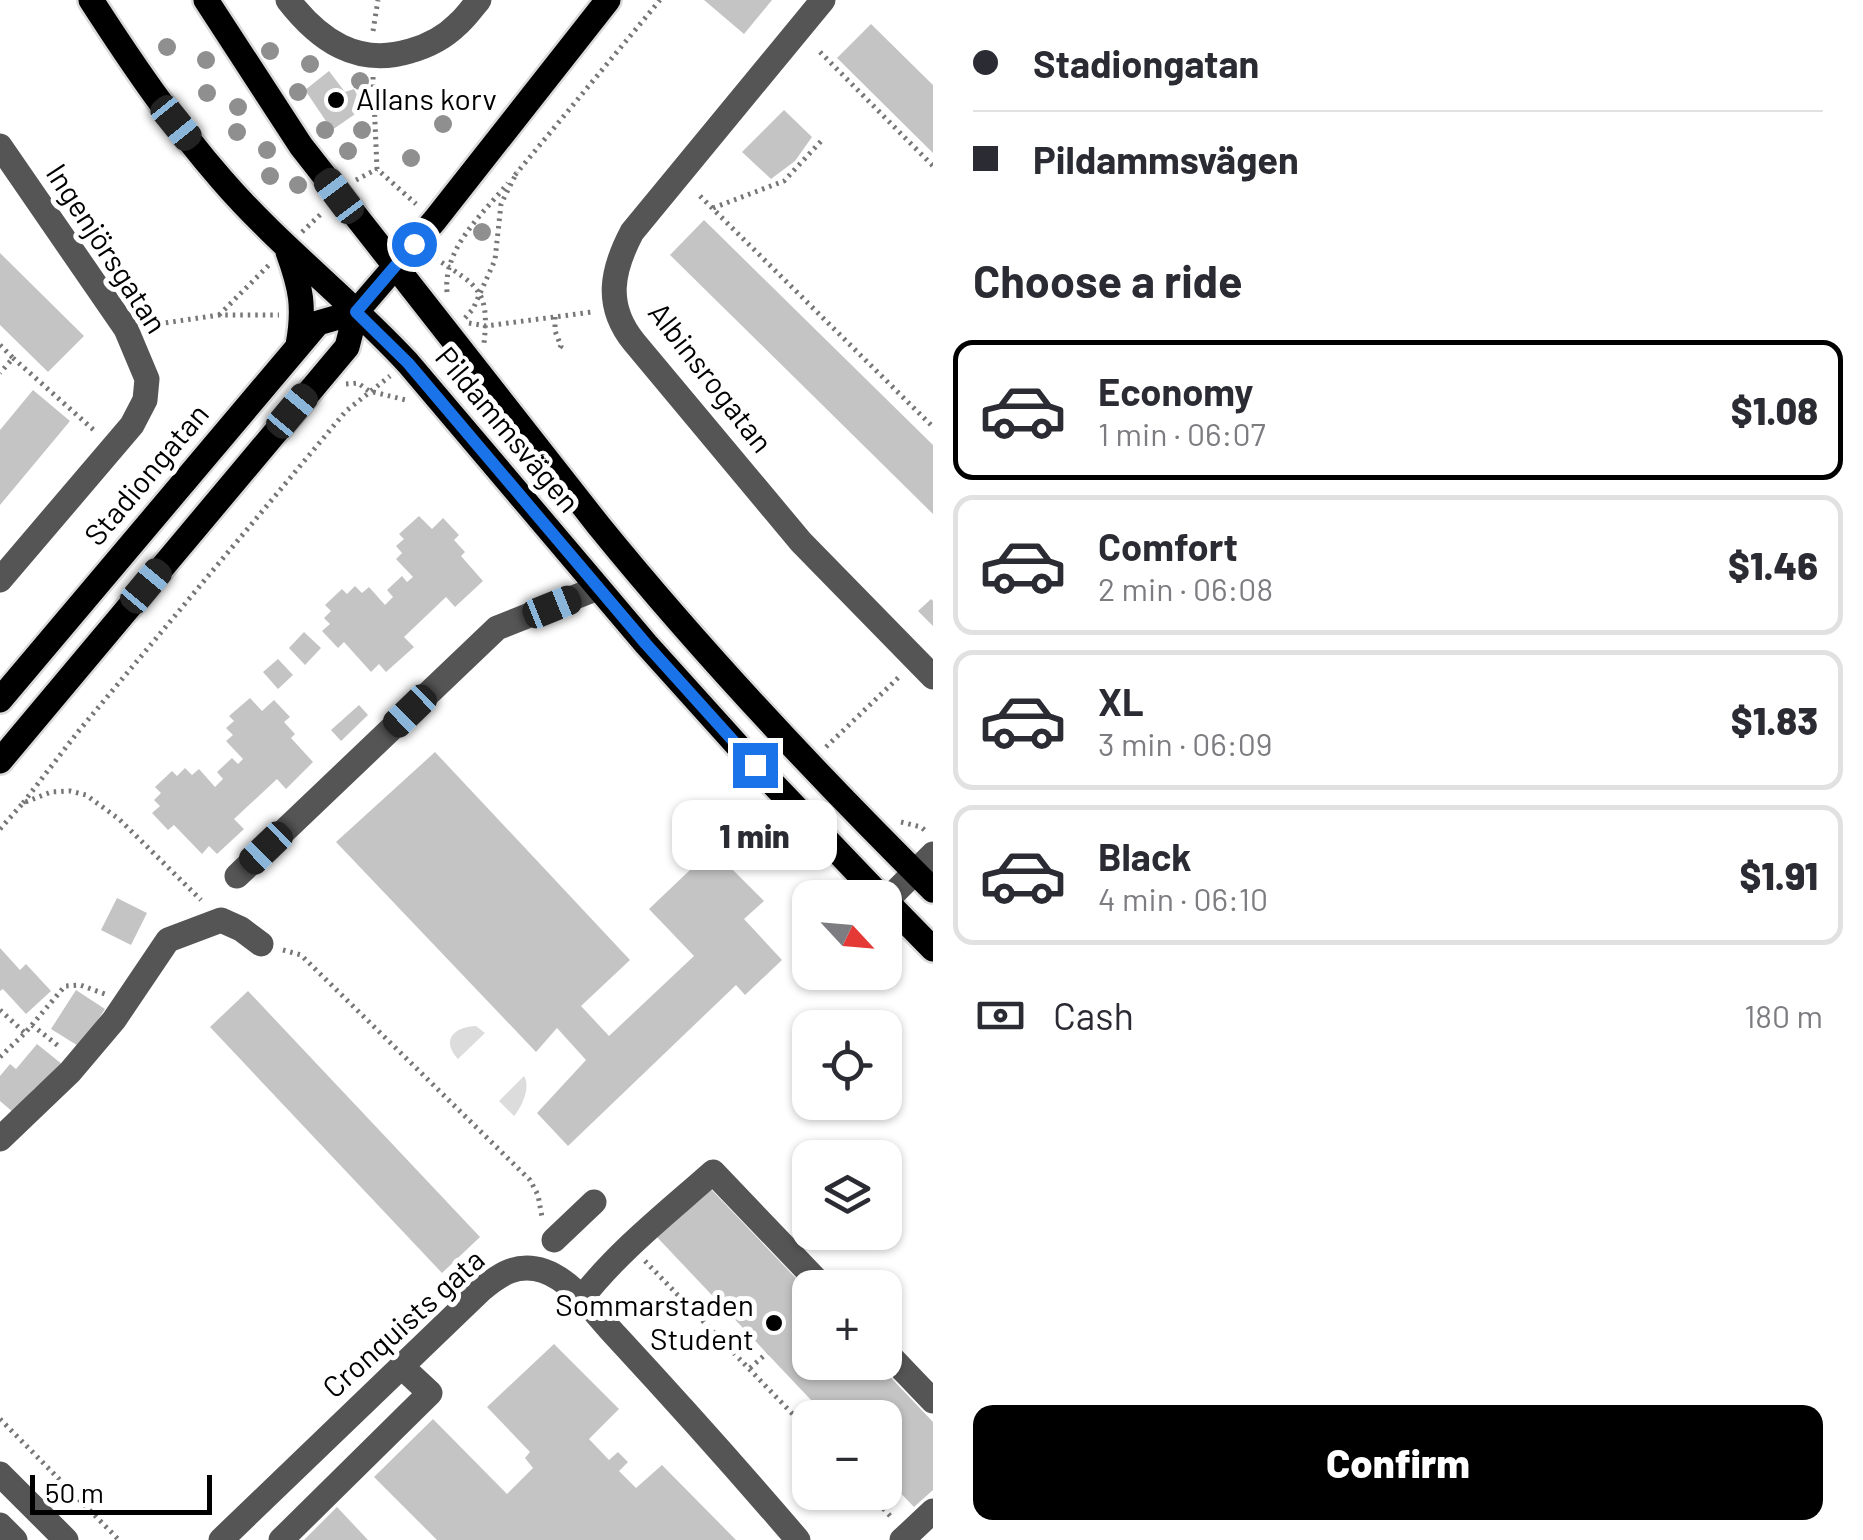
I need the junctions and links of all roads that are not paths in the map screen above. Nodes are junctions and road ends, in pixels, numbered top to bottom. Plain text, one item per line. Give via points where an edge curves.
1 (91, 0) edge
2 (206, 0) edge
3 (288, 0) edge
4 (479, 0) edge
5 (608, 0) edge
6 (823, 0) edge
7 (0, 146) edge
8 (286, 248) junction
9 (395, 267) junction
10 (356, 312) junction
11 (297, 348) junction
12 (0, 580) edge
13 (598, 588) junction
14 (928, 671) edge
15 (0, 700) edge
16 (0, 761) edge
17 (927, 872) edge
18 (237, 876) dead end
19 (866, 880) edge
20 (902, 888) edge
21 (902, 917) edge
22 (261, 944) road end
23 (933, 949) edge
24 (0, 1139) edge
25 (594, 1202) dead end
26 (554, 1240) road end
27 (807, 1270) edge
28 (581, 1298) junction
29 (402, 1366) junction
30 (902, 1368) edge
31 (933, 1400) edge
32 (0, 1474) edge
33 (933, 1511) edge
34 (0, 1525) edge
35 (905, 1538) edge
36 (15, 1540) edge
37 (66, 1540) edge
38 (221, 1540) edge
39 (282, 1540) edge
40 (798, 1540) edge

1 - 8 main road, Pildammsvägen via 176,123
2 - 9 main road, Pildammsvägen via 301,146
3 - 4 street via 305,22 353,52 372,46 404,53 437,40
5 - 9 main road, Stadiongatan
6 - 14 street, Albinsrogatan via 632,232 612,286 623,329 801,542
7 - 12 street, Ingenjörsgatan via 126,329 146,379 145,400 132,425
8 - 10 main road, Pildammsvägen
8 - 11 main road via 302,301
9 - 10 main road, Stadiongatan
9 - 17 main road, Pildammsvägen via 648,586 797,751
10 - 11 main road, Stadiongatan via 318,323
10 - 13 main road, Pildammsvägen via 408,363
10 - 16 main road, Stadiongatan via 346,346
11 - 15 main road, Stadiongatan
13 - 18 street via 497,628
13 - 19 main road, Pildammsvägen
17 - 20 street
21 - 23 main road, Pildammsvägen
22 - 24 street via 221,920 168,940 78,1061
25 - 26 street
27 - 28 street via 713,1172
28 - 29 street, Cronquists gata via 540,1269 502,1272
28 - 40 street, Cronquists gata
29 - 38 street, Cronquists gata
29 - 39 street via 430,1393
30 - 31 street
32 - 37 street
33 - 35 street
34 - 36 street

